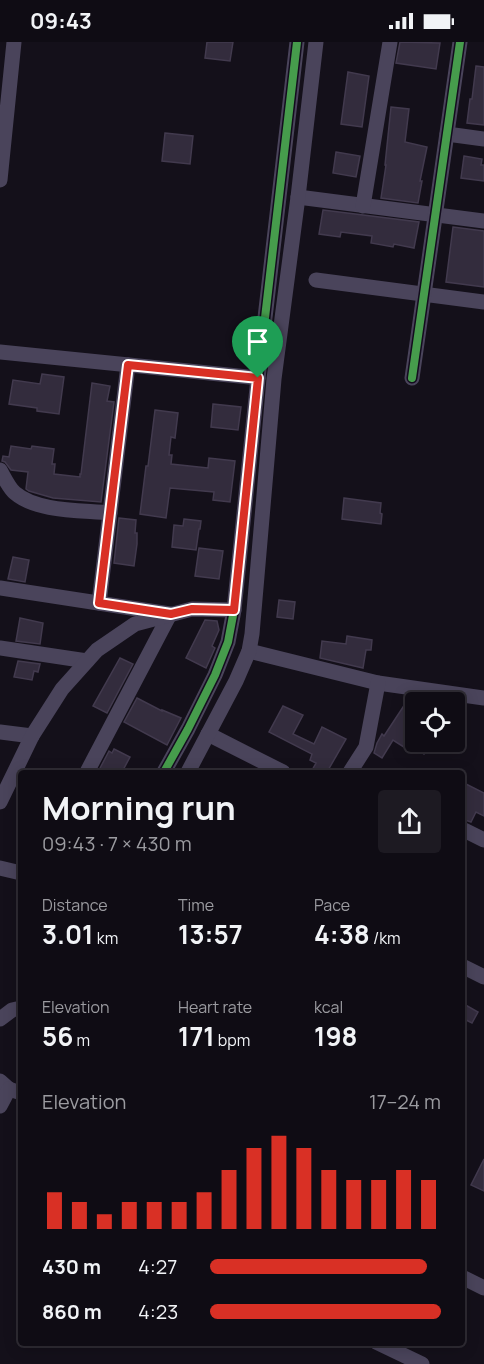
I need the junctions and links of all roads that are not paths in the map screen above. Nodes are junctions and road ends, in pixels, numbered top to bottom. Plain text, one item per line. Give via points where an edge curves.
1 (14, 42) edge
2 (297, 42) edge
3 (316, 42) edge
4 (390, 42) edge
5 (460, 42) edge
6 (447, 134) junction
7 (484, 139) edge
8 (0, 180) edge
9 (298, 197) junction
10 (363, 206) junction
11 (436, 215) junction
12 (484, 220) edge
13 (316, 280) dead end
14 (424, 294) junction
15 (484, 302) edge
16 (0, 352) edge
17 (128, 365) junction
18 (258, 378) junction
19 (412, 378) dead end
20 (0, 470) edge
21 (7, 492) edge
22 (110, 513) junction
23 (0, 588) edge
24 (99, 603) junction
25 (234, 610) junction
26 (171, 614) junction
27 (0, 648) edge
28 (249, 651) junction
29 (87, 661) junction
30 (378, 683) junction
31 (484, 698) edge
32 (0, 732) edge
33 (208, 734) junction
34 (32, 736) junction
35 (88, 770) edge
36 (165, 770) edge
37 (189, 770) edge
38 (279, 770) edge
39 (352, 770) edge
40 (0, 802) edge
41 (465, 830) edge
42 (484, 840) edge
43 (0, 868) edge
44 (18, 872) edge
45 (465, 968) edge
46 (484, 977) edge
47 (10, 1088) edge
48 (0, 1106) edge
49 (465, 1278) edge
50 (484, 1288) edge
51 (384, 1346) edge
52 (422, 1364) edge

1 - 8 street
2 - 18 street
3 - 9 street
4 - 10 street
5 - 6 street
6 - 7 street
6 - 11 street
9 - 10 street
9 - 28 street via 274,379
10 - 11 street
11 - 12 street
11 - 14 street
13 - 14 street
14 - 15 street
14 - 19 street
16 - 17 street
17 - 18 street
17 - 22 street
18 - 25 street
20 - 21 street
21 - 22 street via 43,507
22 - 24 street
23 - 24 street
24 - 26 street
25 - 26 street via 192,609
25 - 36 street via 228,642 214,675
26 - 29 street via 135,624
26 - 35 street
27 - 29 street
28 - 30 street
28 - 33 street
29 - 34 street via 62,689
30 - 31 street
30 - 39 street via 366,747
32 - 34 street
33 - 37 street
33 - 38 street
34 - 40 street
41 - 42 street
43 - 44 street
45 - 46 street
47 - 48 street
49 - 50 street
51 - 52 street

